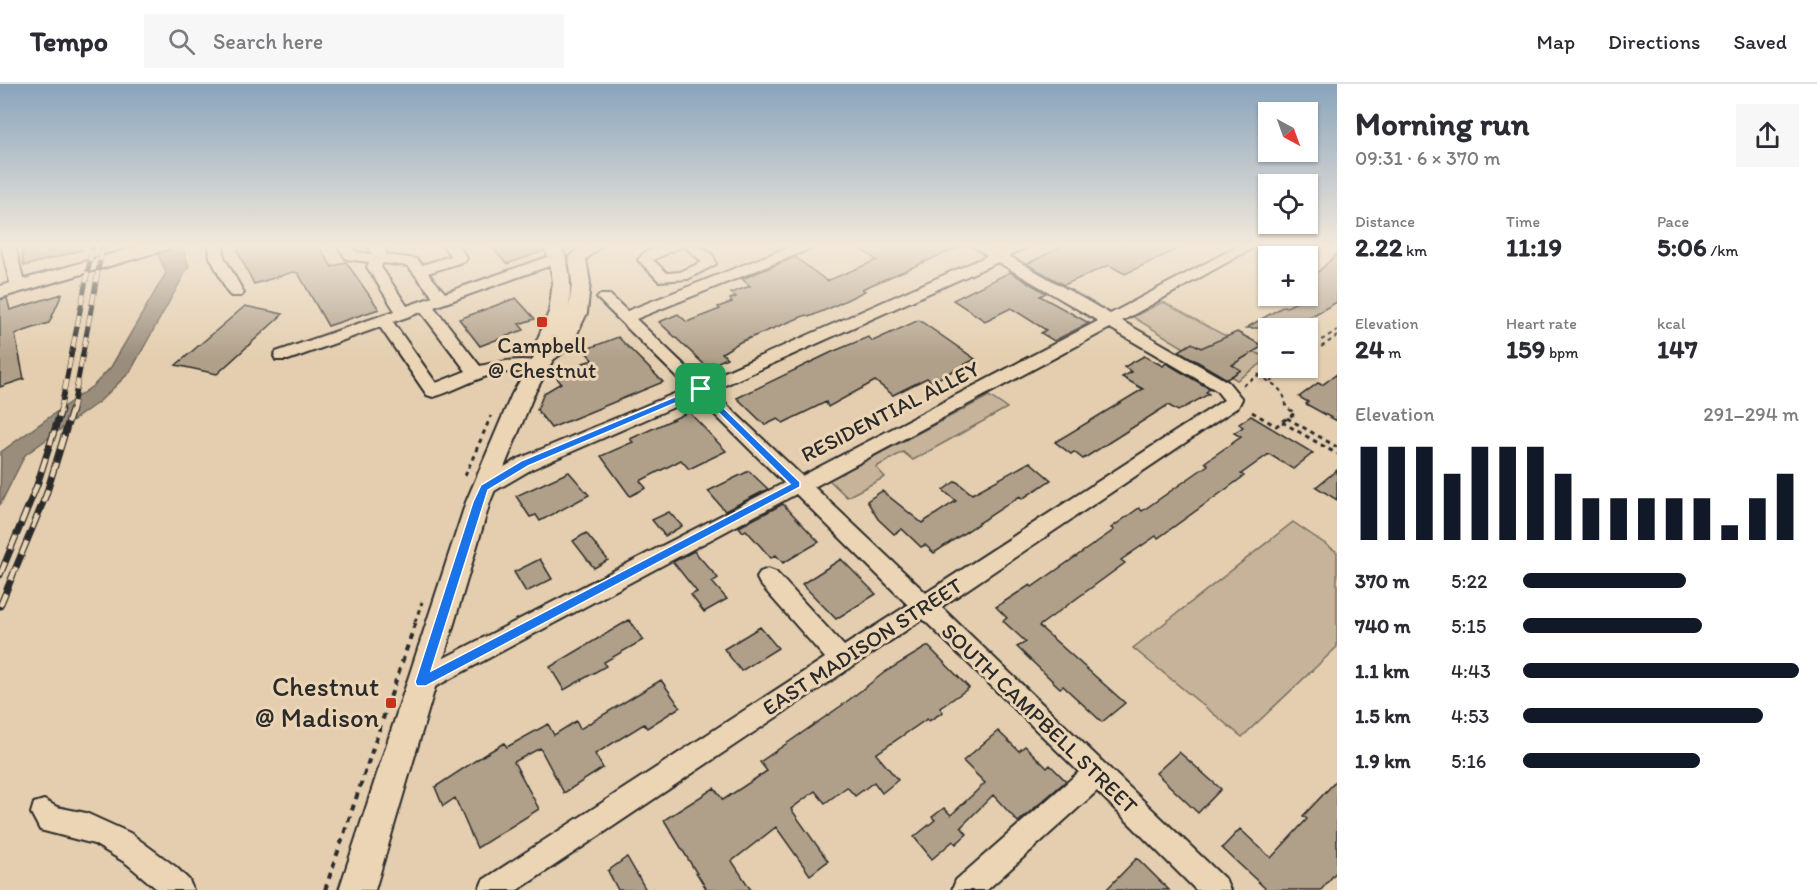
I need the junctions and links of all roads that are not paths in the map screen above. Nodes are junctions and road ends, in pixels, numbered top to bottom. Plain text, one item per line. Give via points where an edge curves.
1 (17, 283) edge
2 (32, 283) edge
3 (231, 283) edge
4 (384, 283) edge
5 (429, 283) edge
6 (481, 283) edge
7 (562, 283) edge
8 (581, 283) edge
9 (712, 283) edge
10 (939, 283) edge
11 (1044, 283) edge
12 (1178, 283) edge
13 (18, 287) junction
14 (0, 292) edge
15 (236, 293) dead end
16 (605, 298) dead end
17 (442, 299) junction
18 (424, 305) junction
19 (404, 313) junction
20 (626, 317) junction
21 (384, 320) junction
22 (1110, 321) junction
23 (282, 356) dead end
24 (541, 363) junction
25 (477, 374) junction
26 (701, 389) junction
27 (474, 483) junction
28 (796, 485) junction
29 (768, 578) dead end
30 (924, 605) junction
31 (841, 660) junction
32 (421, 682) junction
33 (1098, 773) junction
34 (44, 813) dead end
35 (179, 890) edge
36 (357, 890) edge
37 (493, 890) edge
38 (966, 890) edge
39 (1216, 890) edge

1 - 13 street
2 - 13 main road
3 - 15 street
4 - 19 street
5 - 17 street
6 - 17 street
7 - 24 main road via 562,297
8 - 24 main road via 571,330 561,346
9 - 20 street
10 - 26 street
11 - 22 street
12 - 22 street, RESIDENTIAL ALLEY
13 - 14 main road
16 - 20 street, SOUTH CAMPBELL STREET
17 - 18 street
18 - 19 street
18 - 25 street
19 - 21 street
20 - 26 street, SOUTH CAMPBELL STREET
21 - 23 street
21 - 25 street via 433,391
22 - 28 street, RESIDENTIAL ALLEY via 818,478
22 - 30 street, EAST MADISON STREET via 1222,386 1233,399 1242,400
24 - 25 street via 504,365
24 - 27 main road
26 - 27 street
26 - 28 street, SOUTH CAMPBELL STREET
27 - 32 main road via 478,502
28 - 30 street, SOUTH CAMPBELL STREET
28 - 32 street, RESIDENTIAL ALLEY
29 - 31 street
30 - 31 street, EAST MADISON STREET
30 - 33 street, SOUTH CAMPBELL STREET
31 - 37 street, EAST MADISON STREET
32 - 36 main road
33 - 38 street
33 - 39 street, SOUTH CAMPBELL STREET
34 - 35 street via 50,820 69,820 112,838

